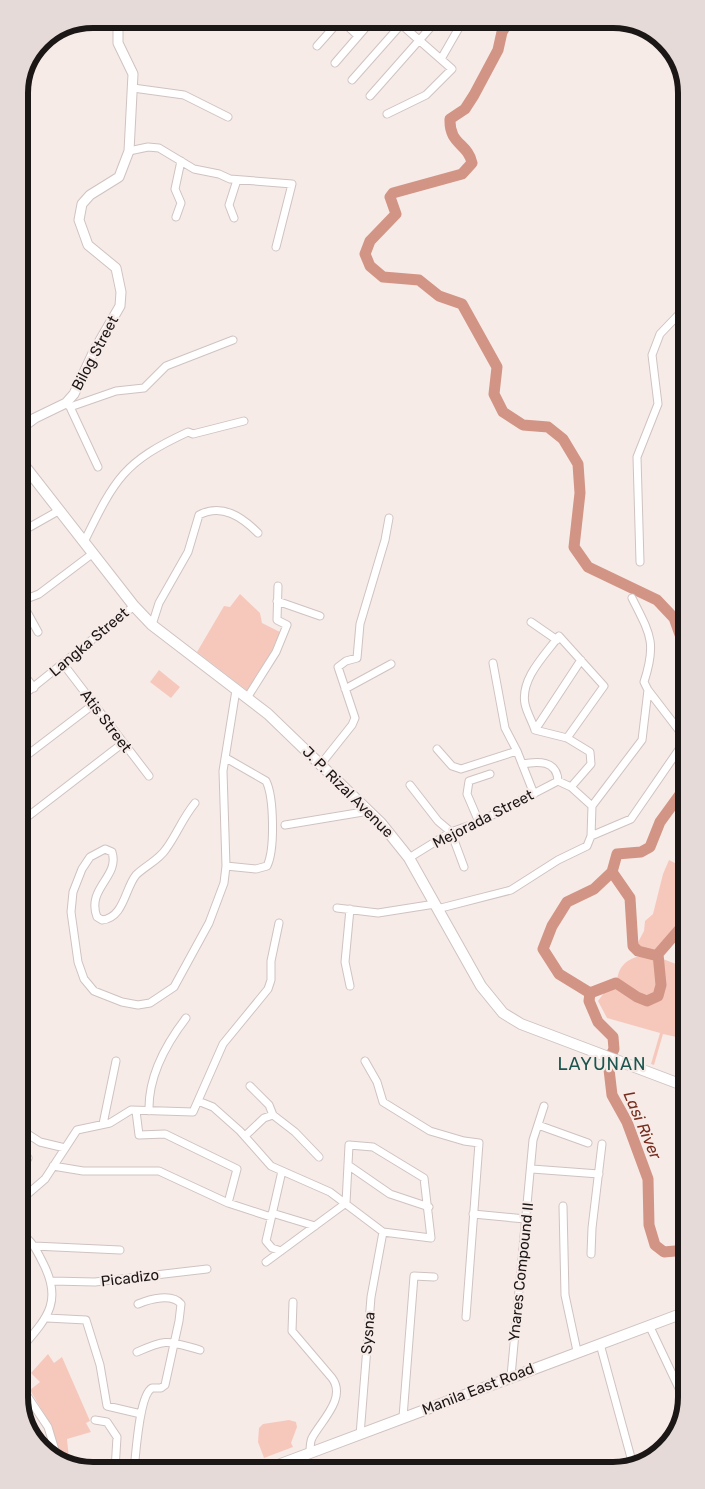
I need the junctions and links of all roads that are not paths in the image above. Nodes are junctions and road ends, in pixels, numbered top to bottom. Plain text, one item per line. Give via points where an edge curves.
1 (118, 28) edge
2 (332, 28) edge
3 (350, 28) edge
4 (365, 28) edge
5 (395, 28) edge
6 (408, 28) edge
7 (430, 28) edge
8 (459, 28) edge
9 (358, 36) junction
10 (419, 40) junction
11 (317, 46) dead end
12 (440, 59) junction
13 (335, 63) dead end
14 (352, 80) dead end
15 (133, 88) junction
16 (370, 96) dead end
17 (387, 114) dead end
18 (228, 117) dead end
19 (129, 151) junction
20 (181, 161) junction
21 (237, 180) junction
22 (176, 217) dead end
23 (234, 218) dead end
24 (276, 247) dead end
25 (678, 315) edge
26 (233, 340) dead end
27 (68, 405) junction
28 (244, 421) dead end
29 (28, 424) edge
30 (98, 467) dead end
31 (28, 471) edge
32 (60, 510) junction
33 (389, 518) dead end
34 (28, 528) edge
35 (258, 533) dead end
36 (84, 542) junction
37 (92, 554) junction
38 (640, 562) dead end
39 (278, 586) dead end
40 (28, 598) edge
41 (632, 598) dead end
42 (277, 601) junction
43 (134, 606) junction
44 (28, 614) edge
45 (320, 616) dead end
46 (531, 622) dead end
47 (152, 625) junction
48 (38, 632) dead end
49 (556, 640) junction
50 (581, 660) junction
51 (493, 663) dead end
52 (391, 664) dead end
53 (64, 665) junction
54 (28, 680) edge
55 (34, 688) junction
56 (345, 689) junction
57 (236, 690) junction
58 (648, 690) junction
59 (28, 692) edge
60 (247, 698) junction
61 (94, 704) junction
62 (678, 729) edge
63 (535, 730) junction
64 (567, 738) junction
65 (123, 743) junction
66 (437, 749) dead end
67 (517, 751) junction
68 (678, 751) edge
69 (28, 754) edge
70 (226, 758) junction
71 (321, 764) junction
72 (522, 764) junction
73 (490, 774) dead end
74 (148, 776) dead end
75 (558, 781) junction
76 (410, 785) dead end
77 (571, 788) junction
78 (534, 794) junction
79 (194, 802) dead end
80 (592, 806) junction
81 (369, 811) junction
82 (28, 816) edge
83 (480, 822) junction
84 (286, 825) dead end
85 (451, 832) junction
86 (591, 836) junction
87 (409, 858) junction
88 (226, 866) junction
89 (464, 867) dead end
90 (436, 906) junction
91 (337, 908) dead end
92 (350, 909) junction
93 (279, 922) dead end
94 (350, 986) dead end
95 (186, 1018) dead end
96 (116, 1061) dead end
97 (365, 1061) dead end
98 (678, 1083) edge
99 (250, 1086) dead end
100 (198, 1101) junction
101 (544, 1106) dead end
102 (136, 1110) junction
103 (149, 1111) junction
104 (273, 1115) junction
105 (103, 1124) junction
106 (538, 1125) junction
107 (28, 1134) edge
108 (245, 1136) junction
109 (588, 1143) dead end
110 (602, 1144) dead end
111 (65, 1148) junction
112 (319, 1157) dead end
113 (348, 1165) junction
114 (53, 1166) junction
115 (532, 1169) junction
116 (282, 1171) junction
117 (599, 1174) junction
118 (28, 1189) edge
119 (228, 1202) junction
120 (346, 1203) junction
121 (563, 1206) dead end
122 (429, 1208) junction
123 (474, 1214) junction
124 (272, 1215) junction
125 (525, 1219) junction
126 (315, 1226) junction
127 (383, 1232) junction
128 (28, 1239) edge
129 (34, 1246) junction
130 (120, 1250) dead end
131 (281, 1251) junction
132 (592, 1254) dead end
133 (266, 1262) dead end
134 (207, 1269) dead end
135 (434, 1277) dead end
136 (52, 1281) junction
137 (293, 1302) dead end
138 (138, 1304) dead end
139 (678, 1315) edge
140 (466, 1317) dead end
141 (47, 1318) junction
142 (649, 1325) junction
143 (28, 1340) edge
144 (173, 1342) junction
145 (600, 1344) junction
146 (200, 1350) dead end
147 (577, 1351) junction
148 (137, 1352) dead end
149 (511, 1376) junction
150 (678, 1386) edge
151 (28, 1397) edge
152 (29, 1406) edge
153 (34, 1406) junction
154 (141, 1414) junction
155 (403, 1417) junction
156 (95, 1420) dead end
157 (360, 1435) junction
158 (55, 1450) edge
159 (310, 1453) junction
160 (631, 1458) edge
161 (115, 1461) edge
162 (135, 1461) edge
163 (288, 1461) edge

1 - 15 street, Bilog Street via 118,42 133,74
2 - 11 street
3 - 9 street
4 - 9 street
5 - 14 street
6 - 10 street
7 - 10 street
8 - 12 street
9 - 13 street
10 - 12 street
10 - 16 street
12 - 17 street via 452,69 426,95
15 - 18 street via 184,95
15 - 19 street, Bilog Street
19 - 20 street via 159,148
19 - 27 street, Bilog Street via 119,177 90,195 82,204 79,220 88,245 116,268 121,292 120,306
20 - 21 street via 194,169
20 - 22 street via 175,189 181,202
21 - 23 street via 229,205
21 - 24 street via 292,184
25 - 38 street via 660,334 652,355 658,404 637,457
26 - 27 street via 166,366 144,388 116,391
27 - 29 street, Bilog Street
27 - 30 street
28 - 36 street via 194,434 188,432 140,457 122,473
31 - 32 main road, J. P. Rizal Avenue
32 - 34 street
32 - 36 main road, J. P. Rizal Avenue
33 - 56 street via 360,624 357,658 338,667
35 - 47 street via 235,514 214,510 199,515 188,552 159,604
36 - 37 main road, J. P. Rizal Avenue
37 - 40 street via 39,594
37 - 43 main road, J. P. Rizal Avenue
39 - 42 street
41 - 58 street via 651,636 652,652 644,682
42 - 45 street
42 - 60 street via 276,620 287,625 276,652
43 - 47 main road, J. P. Rizal Avenue
43 - 53 street, Langka Street
44 - 48 street
46 - 49 street
47 - 57 main road, J. P. Rizal Avenue
49 - 50 street via 559,636
49 - 63 street via 529,677 526,687 525,703
50 - 63 street
50 - 64 street via 604,686
51 - 67 street via 505,728
52 - 56 street
53 - 55 street, Langka Street
53 - 61 street, Atis Street
54 - 55 street
55 - 59 street, Langka Street
56 - 71 street via 355,718
57 - 60 main road, J. P. Rizal Avenue
57 - 70 street
58 - 62 street
58 - 80 street via 642,740
60 - 71 main road, J. P. Rizal Avenue
61 - 65 street, Atis Street
61 - 69 street
63 - 64 street
64 - 77 street via 590,752 591,764
65 - 74 street, Atis Street
65 - 82 street
66 - 67 street via 452,766 461,769
67 - 72 street
68 - 86 street via 631,819
70 - 88 street via 223,771
70 - 88 street via 266,781 270,792 272,826 267,866 256,869
71 - 81 main road, J. P. Rizal Avenue
72 - 75 street via 550,764
72 - 78 street
73 - 83 street via 469,781 467,794
75 - 77 street
75 - 78 street, Mejorada Street
76 - 85 street via 438,821
77 - 80 street
78 - 83 street, Mejorada Street
79 - 88 street via 166,850 136,876 113,916 102,920 94,909 97,891 113,867 112,852 98,851 82,869 73,892 71,912 78,962 84,979 94,991 138,1005 159,999 174,987 208,924 224,883
80 - 86 street
81 - 84 street
81 - 87 main road, J. P. Rizal Avenue
83 - 85 street, Mejorada Street
85 - 87 street, Mejorada Street
85 - 89 street
86 - 90 street via 587,846 511,890
87 - 90 main road, J. P. Rizal Avenue
90 - 92 street via 378,913
90 - 98 main road, J. P. Rizal Avenue via 480,986 503,1013 521,1024
91 - 92 street
92 - 94 street via 346,957
93 - 100 street via 268,989 223,1044
95 - 103 street via 160,1058 149,1097
96 - 105 street
97 - 123 street via 377,1082 383,1102 430,1130 479,1143
99 - 104 street
100 - 103 street via 193,1112
100 - 108 street via 213,1107
101 - 106 street, Ynares Compound II
102 - 103 street
102 - 105 street
102 - 119 street via 139,1136 165,1134 237,1169
104 - 108 street via 264,1118
104 - 112 street
105 - 111 street via 77,1130
106 - 109 street
106 - 115 street, Ynares Compound II via 533,1140
107 - 111 street via 40,1142
108 - 116 street via 272,1166
110 - 117 street
111 - 114 street
113 - 120 street
113 - 122 street via 390,1194
113 - 122 street via 349,1145 373,1147 424,1178
114 - 118 street via 45,1179
114 - 119 street via 83,1171 159,1172
115 - 117 street
115 - 125 street, Ynares Compound II
116 - 120 street via 330,1192
116 - 124 street
117 - 132 street
119 - 124 street
120 - 126 street
120 - 127 street
121 - 147 street via 565,1295
122 - 127 street via 431,1238
123 - 125 street
123 - 140 street
124 - 126 street
124 - 131 street via 266,1241
125 - 149 street, Ynares Compound II
126 - 131 street
127 - 157 street, Sysna via 371,1297
128 - 129 street
129 - 130 street
129 - 136 street
131 - 133 street
134 - 136 street, Picadizo via 95,1282
135 - 155 street via 414,1276
136 - 141 street via 52,1303
137 - 159 street via 292,1331 337,1387 334,1404 311,1440
138 - 144 street via 159,1298 180,1301
139 - 142 main road, Manila East Road
141 - 143 street
141 - 154 street via 86,1320 108,1406
142 - 145 main road, Manila East Road
142 - 150 street
144 - 146 street
144 - 148 street via 160,1341
144 - 154 street via 164,1385 149,1389
145 - 147 main road, Manila East Road
145 - 160 street
147 - 149 main road, Manila East Road
149 - 155 main road, Manila East Road
151 - 153 street
152 - 153 street
153 - 158 street via 48,1427
154 - 162 street
155 - 157 main road, Manila East Road
156 - 161 street via 107,1422 115,1433
157 - 159 main road, Manila East Road
159 - 163 main road, Manila East Road

